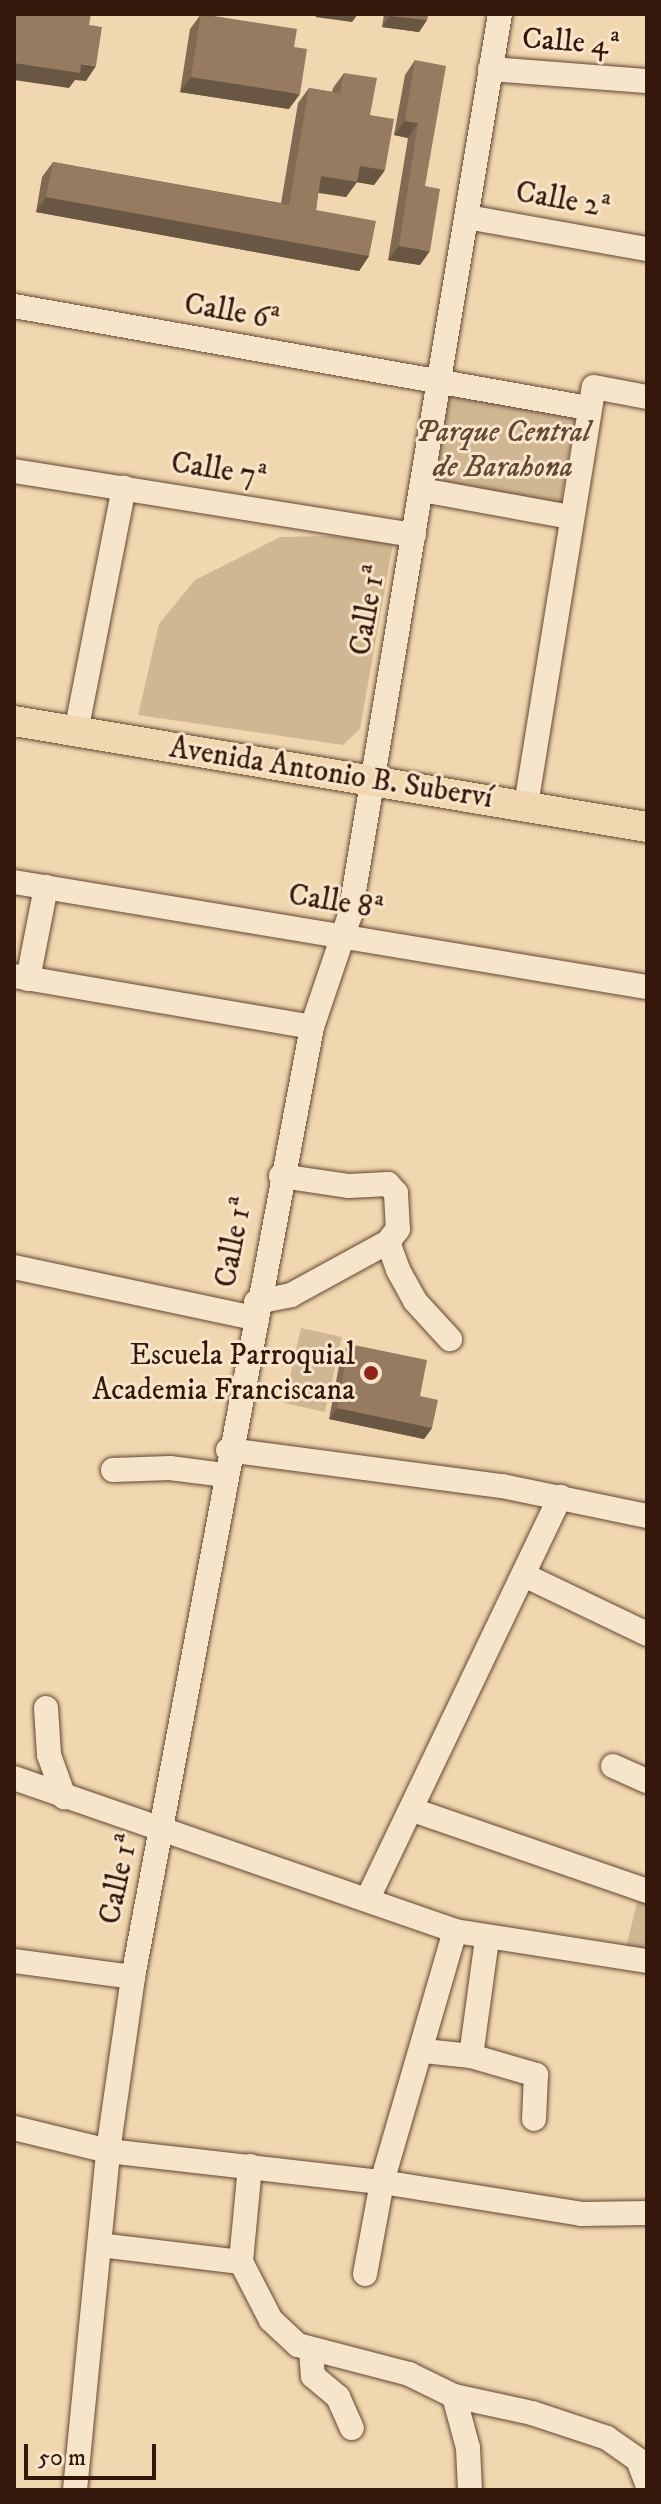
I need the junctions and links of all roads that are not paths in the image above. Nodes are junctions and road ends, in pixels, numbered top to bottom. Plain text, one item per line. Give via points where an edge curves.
1 (500, 14) edge
2 (490, 69) junction
3 (647, 81) edge
4 (467, 217) junction
5 (647, 249) edge
6 (14, 306) edge
7 (439, 383) junction
8 (647, 397) edge
9 (588, 408) junction
10 (14, 471) edge
11 (124, 488) junction
12 (422, 490) junction
13 (571, 517) junction
14 (414, 535) junction
15 (14, 721) edge
16 (76, 732) junction
17 (372, 783) junction
18 (526, 805) junction
19 (647, 827) edge
20 (14, 882) edge
21 (46, 887) junction
22 (342, 937) junction
23 (21, 977) edge
24 (647, 987) edge
25 (312, 1027) junction
26 (281, 1176) junction
27 (388, 1242) junction
28 (14, 1267) edge
29 (254, 1310) junction
30 (450, 1339) dead end
31 (228, 1450) junction
32 (113, 1470) dead end
33 (224, 1475) junction
34 (560, 1497) junction
35 (647, 1516) edge
36 (524, 1575) junction
37 (647, 1634) edge
38 (46, 1708) dead end
39 (613, 1766) dead end
40 (14, 1778) edge
41 (647, 1781) edge
42 (64, 1797) junction
43 (413, 1810) junction
44 (163, 1829) junction
45 (647, 1891) edge
46 (368, 1898) junction
47 (455, 1931) junction
48 (487, 1939) junction
49 (14, 1961) edge
50 (647, 1961) edge
51 (133, 1977) junction
52 (424, 2051) junction
53 (471, 2056) junction
54 (534, 2119) dead end
55 (14, 2128) edge
56 (108, 2151) junction
57 (250, 2166) junction
58 (382, 2182) junction
59 (647, 2213) edge
60 (100, 2245) junction
61 (241, 2262) junction
62 (365, 2274) dead end
63 (311, 2349) junction
64 (454, 2396) junction
65 (352, 2428) dead end
66 (647, 2483) edge
67 (75, 2490) edge
68 (470, 2490) edge

1 - 2 street, Calle 1ª
2 - 3 street, Calle 4ª
2 - 4 street, Calle 1ª
4 - 5 street, Calle 2ª
4 - 7 street, Calle 1ª
6 - 7 street, Calle 6ª
7 - 9 street, Calle 6ª
7 - 12 street, Calle 1ª
8 - 9 street via 594,387
9 - 13 street
10 - 11 street, Calle 7ª
11 - 14 street, Calle 7ª
11 - 16 street
12 - 13 street
12 - 14 street, Calle 1ª
13 - 18 street
14 - 17 street, Calle 1ª
15 - 16 main road, Avenida Antonio B. Suberví
16 - 17 main road, Avenida Antonio B. Suberví
17 - 18 main road, Avenida Antonio B. Suberví
17 - 22 street, Calle 1ª
18 - 19 main road, Avenida Antonio B. Suberví
20 - 21 street, Calle 8ª
21 - 22 street, Calle 8ª
21 - 23 street
22 - 24 street, Calle 8ª
22 - 25 street, Calle 1ª
23 - 25 street
25 - 26 street, Calle 1ª
26 - 27 street via 349,1186 388,1184 396,1193 398,1229
26 - 29 street, Calle 1ª
27 - 29 street
27 - 30 street via 415,1301
28 - 29 street
29 - 31 street, Calle 1ª
31 - 33 street, Calle 1ª
31 - 34 street
32 - 33 street via 170,1468
33 - 44 street, Calle 1ª
34 - 35 street
34 - 36 street
36 - 37 street
36 - 43 street
38 - 42 street via 49,1755
39 - 41 street
40 - 42 street
42 - 44 street
43 - 45 street
43 - 46 street
44 - 46 street
44 - 51 street, Calle 1ª
46 - 47 street
47 - 48 street
47 - 52 street
48 - 50 street
48 - 53 street
49 - 51 street
51 - 56 street, Calle 1ª
52 - 53 street
52 - 58 street
53 - 54 street via 536,2075
55 - 56 street
56 - 57 street
56 - 60 street, Calle 1ª
57 - 58 street
57 - 61 street
58 - 59 street via 581,2214
58 - 62 street
60 - 61 street
60 - 67 street, Calle 1ª
61 - 63 street via 271,2320 298,2345
63 - 64 street via 409,2374
63 - 65 street via 313,2376 338,2397
64 - 66 street via 532,2413 607,2438 638,2460
64 - 68 street via 468,2448

